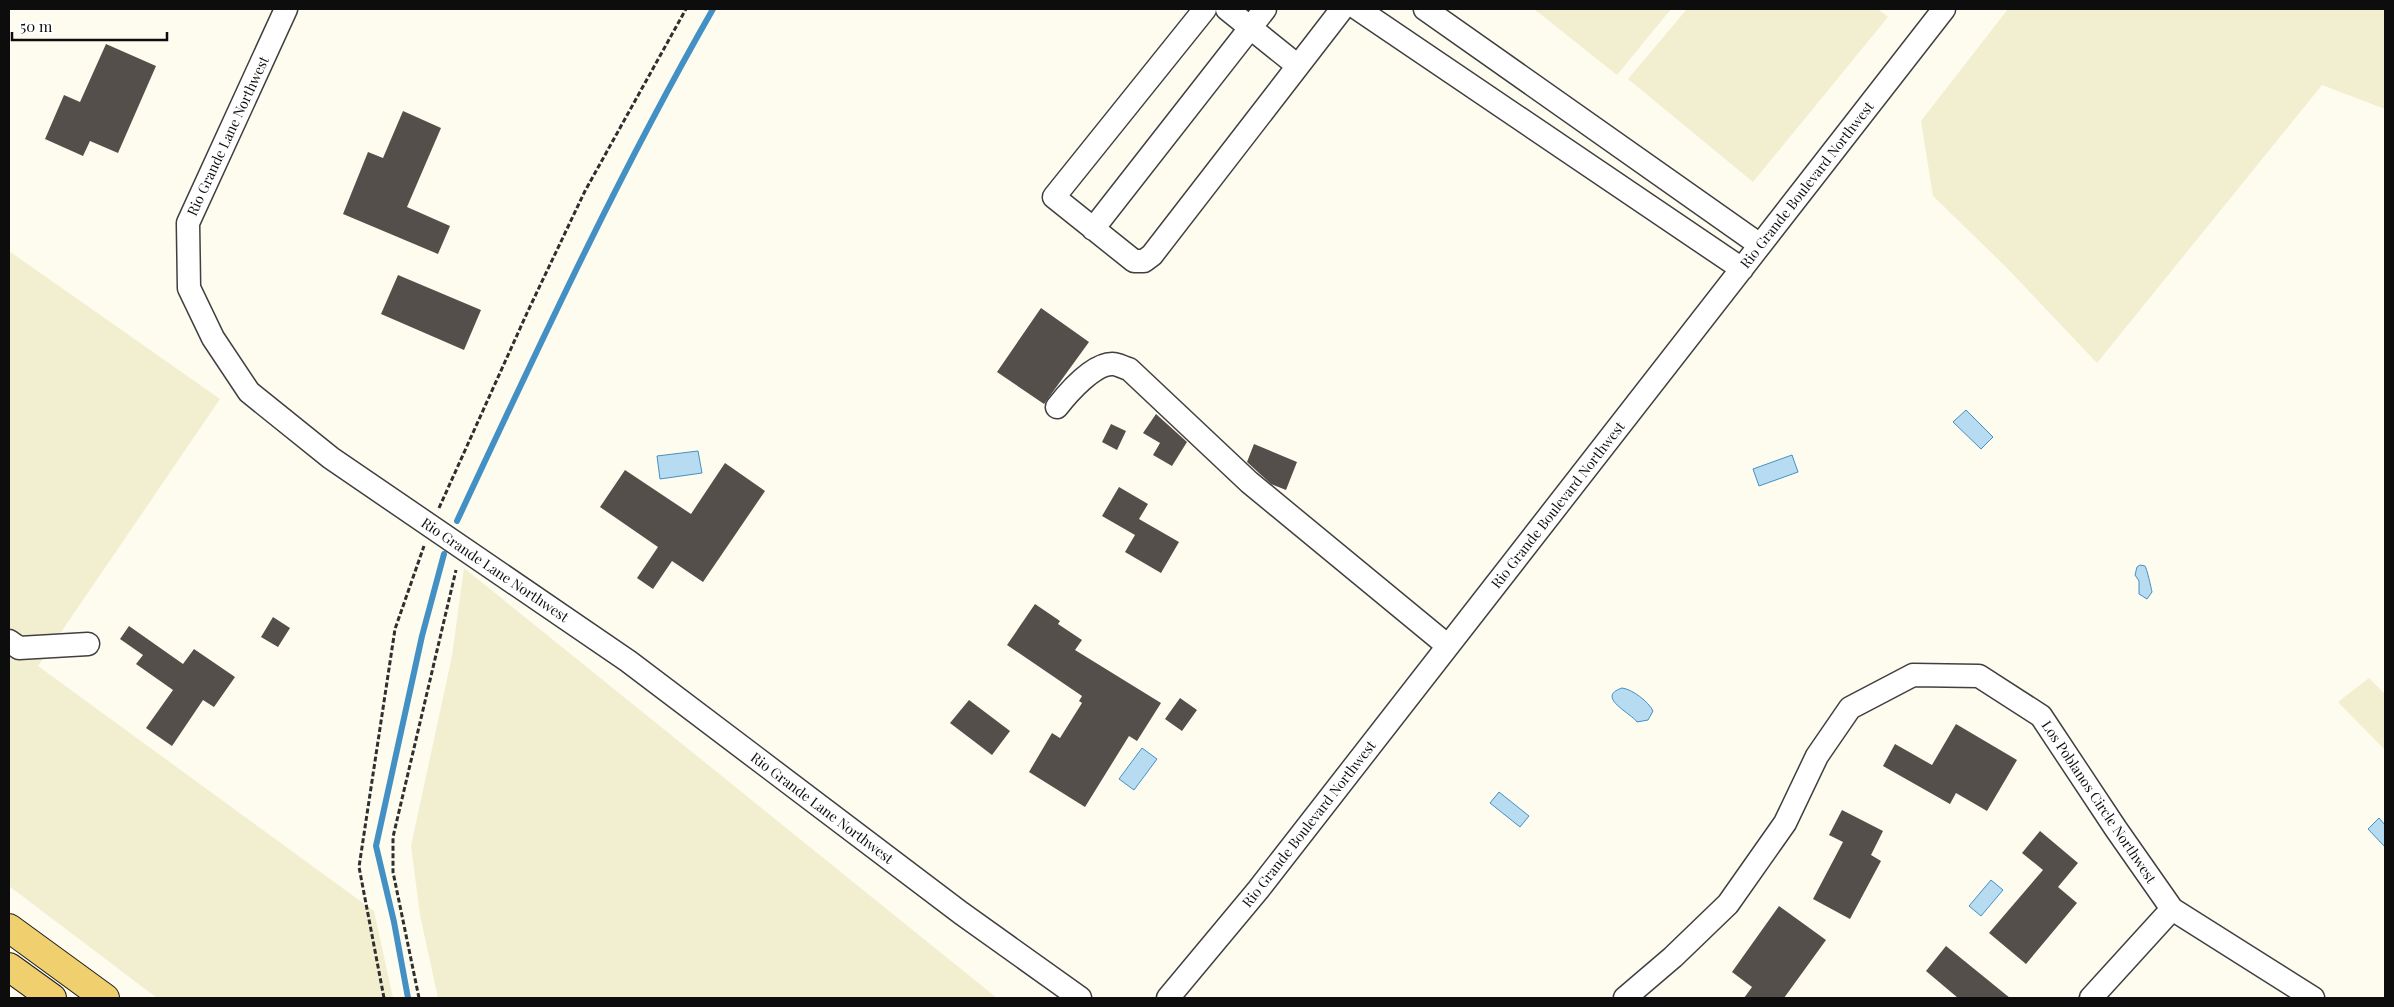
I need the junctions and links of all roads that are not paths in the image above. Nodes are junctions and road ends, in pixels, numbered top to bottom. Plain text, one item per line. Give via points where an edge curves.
1 (286, 9) edge
2 (1205, 9) edge
3 (1227, 9) edge
4 (1265, 9) edge
5 (1342, 9) edge
6 (1358, 9) edge
7 (1425, 9) edge
8 (1944, 9) edge
9 (1250, 27) junction
10 (1298, 66) junction
11 (1093, 229) junction
12 (1760, 245) junction
13 (1742, 269) junction
14 (1057, 407) dead end
15 (9, 641) edge
16 (88, 644) dead end
17 (1448, 646) junction
18 (2172, 909) junction
19 (9, 928) edge
20 (9, 967) edge
21 (52, 998) edge
22 (106, 998) edge
23 (1080, 998) edge
24 (1168, 998) edge
25 (1625, 998) edge
26 (2091, 998) edge
27 (2313, 998) edge

1 - 23 street, Rio Grande Lane Northwest via 188,223 189,288 213,338 248,392 331,458 628,661 961,913
2 - 11 street via 1054,197
3 - 9 street
4 - 9 street
5 - 10 street
6 - 13 street
7 - 12 street
8 - 12 street, Rio Grande Boulevard Northwest
9 - 10 street
9 - 11 street
10 - 11 street via 1152,256 1144,261 1134,261
12 - 13 street, Rio Grande Boulevard Northwest
13 - 17 street, Rio Grande Boulevard Northwest
14 - 17 street via 1068,392 1097,369 1113,364 1128,369 1249,482
15 - 16 street via 19,648
17 - 24 street, Rio Grande Boulevard Northwest via 1258,890
18 - 25 street, Los Poblanos Circle Northwest via 2042,716 1979,676 1913,675 1850,708 1817,756 1786,823 1728,904
18 - 26 street
18 - 27 street, Los Poblanos Circle Northwest
19 - 22 main road
20 - 21 main road

